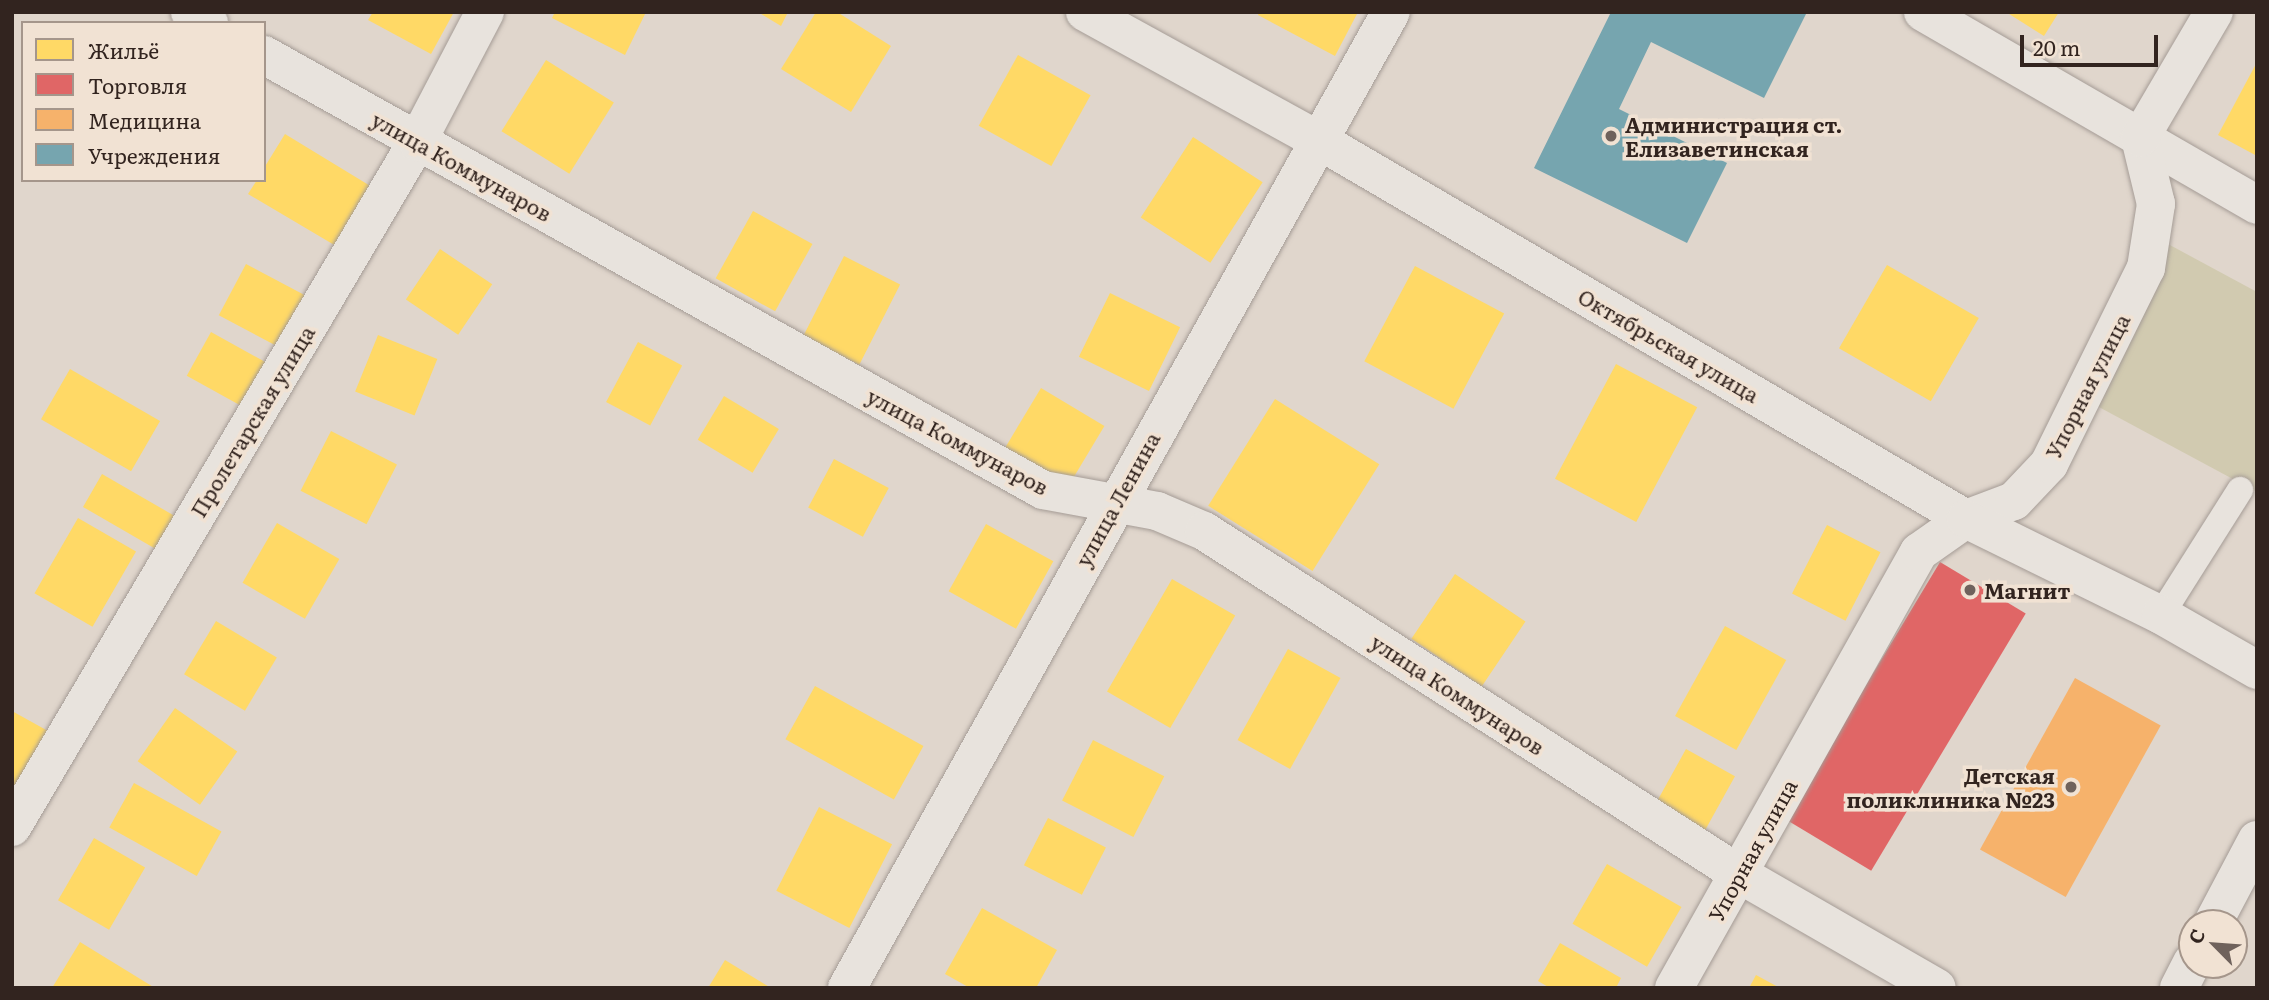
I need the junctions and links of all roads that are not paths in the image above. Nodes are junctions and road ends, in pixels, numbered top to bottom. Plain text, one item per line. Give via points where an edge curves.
1 (485, 12) edge
2 (1085, 12) edge
3 (1391, 12) edge
4 (1923, 12) edge
5 (2214, 12) edge
6 (266, 56) edge
7 (2140, 138) junction
8 (1320, 141) junction
9 (417, 142) junction
10 (2257, 205) edge
11 (2240, 490) dead end
12 (1113, 504) junction
13 (1966, 519) junction
14 (2161, 615) junction
15 (2257, 670) edge
16 (12, 827) edge
17 (2257, 840) edge
18 (1739, 874) junction
19 (2220, 909) edge
20 (848, 988) edge
21 (1674, 988) edge
22 (1937, 988) edge

1 - 9 street, Пролетарская улица
2 - 8 street, Октябрьская улица
3 - 8 street, улица Ленина
4 - 7 street
5 - 7 street
6 - 9 street, улица Коммунаров
7 - 10 street
7 - 13 street, Упорная улица via 2156,204 2146,268 2049,464 2014,501
8 - 12 street, улица Ленина
8 - 13 street, Октябрьская улица
9 - 12 street, улица Коммунаров via 1042,490
9 - 16 street, Пролетарская улица
11 - 14 lane
12 - 18 street, улица Коммунаров via 1157,511 1204,531
12 - 20 street, улица Ленина
13 - 14 street, Октябрьская улица
13 - 18 street, Упорная улица via 1919,552
14 - 15 street, Октябрьская улица
17 - 19 street
18 - 21 street, Упорная улица
18 - 22 street, улица Коммунаров

